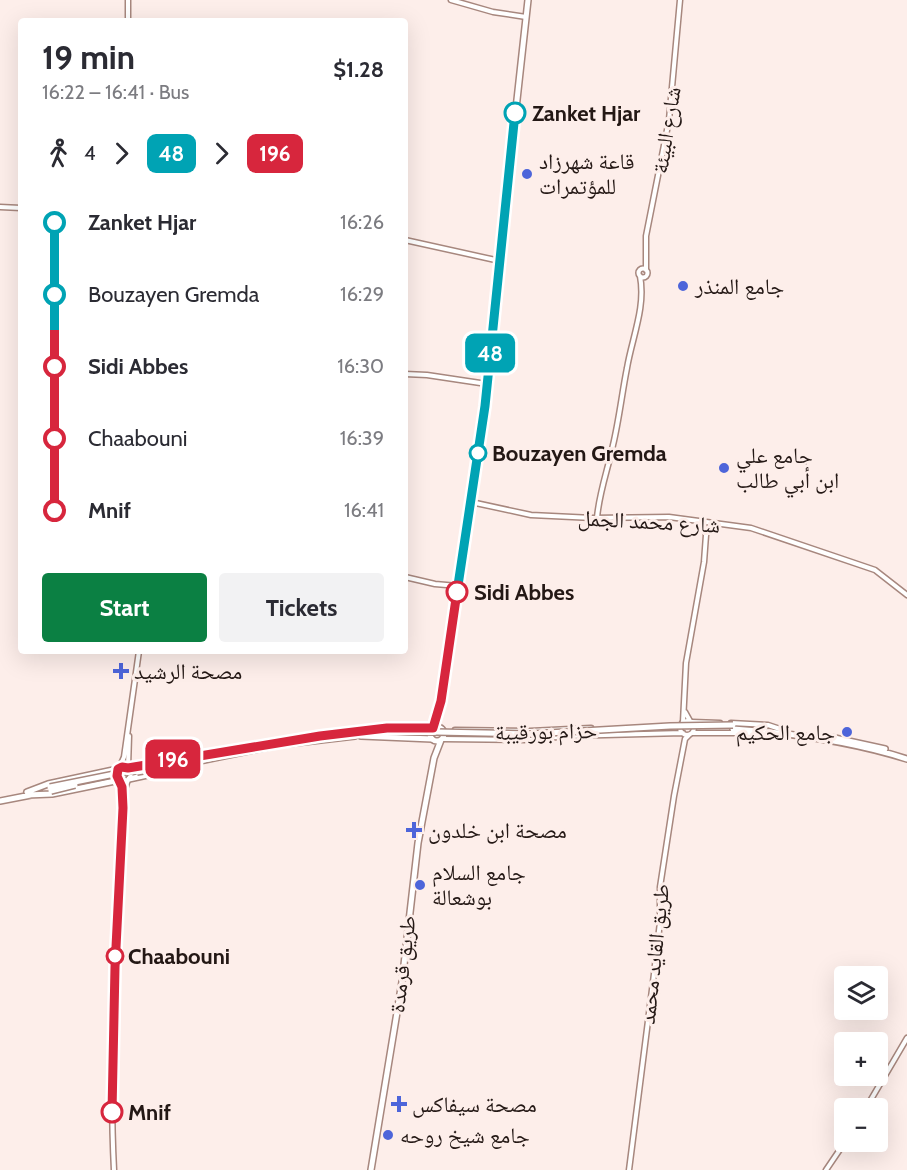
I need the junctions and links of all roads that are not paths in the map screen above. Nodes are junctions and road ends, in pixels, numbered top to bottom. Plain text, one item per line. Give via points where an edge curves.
1 (128, 0) edge
2 (451, 0) edge
3 (528, 0) edge
4 (680, 0) edge
5 (526, 17) junction
6 (128, 18) edge
7 (0, 207) edge
8 (18, 208) edge
9 (408, 241) edge
10 (644, 259) junction
11 (500, 261) junction
12 (640, 270) junction
13 (646, 270) junction
14 (640, 276) junction
15 (646, 277) junction
16 (641, 290) junction
17 (408, 374) edge
18 (488, 384) junction
19 (471, 500) junction
20 (599, 509) junction
21 (597, 518) junction
22 (606, 518) junction
23 (702, 522) junction
24 (712, 523) junction
25 (706, 535) junction
26 (408, 578) edge
27 (458, 586) junction
28 (907, 595) edge
29 (140, 654) edge
30 (440, 710) junction
31 (684, 711) junction
32 (691, 722) junction
33 (682, 723) junction
34 (129, 727) junction
35 (433, 728) junction
36 (598, 728) junction
37 (442, 729) junction
38 (510, 730) junction
39 (780, 731) junction
40 (361, 734) junction
41 (687, 734) junction
42 (598, 736) junction
43 (432, 739) junction
44 (509, 739) junction
45 (442, 740) junction
46 (238, 752) junction
47 (128, 756) junction
48 (907, 757) edge
49 (434, 758) junction
50 (140, 765) junction
51 (119, 768) junction
52 (128, 768) junction
53 (129, 779) junction
54 (120, 780) junction
55 (111, 782) junction
56 (123, 791) junction
57 (27, 794) junction
58 (0, 799) edge
59 (123, 808) junction
60 (907, 1038) edge
61 (872, 1098) edge
62 (838, 1152) edge
63 (114, 1170) edge
64 (371, 1170) edge
65 (629, 1170) edge
66 (826, 1170) edge

1 - 6 main road
2 - 5 main road
3 - 5 main road
4 - 10 main road, شارع البيئة via 669,122
5 - 11 main road
7 - 8 main road
9 - 11 main road
10 - 12 main road, شارع البيئة
10 - 13 main road, شارع البيئة
11 - 18 main road
12 - 13 main road
12 - 14 main road, شارع البيئة
13 - 15 main road, شارع البيئة
14 - 15 main road
14 - 16 main road
15 - 16 main road
16 - 20 main road
17 - 18 main road
18 - 19 main road
19 - 21 main road, شارع محمد الجمل via 531,515
19 - 27 main road
20 - 21 main road
20 - 22 main road
21 - 22 main road, شارع محمد الجمل
22 - 23 main road, شارع محمد الجمل
23 - 24 main road, شارع محمد الجمل
23 - 25 main road
24 - 25 main road
24 - 28 main road, شارع محمد الجمل via 756,530 852,562 882,575
25 - 31 main road via 686,663
26 - 27 main road
27 - 30 main road
29 - 34 main road
30 - 35 main road
30 - 37 main road
31 - 32 main road
31 - 33 main road
32 - 33 main road, حزام بورقيبة
32 - 39 main road, حزام بورقيبة via 759,724
32 - 41 main road via 694,729
33 - 36 main road, حزام بورقيبة
33 - 41 main road via 680,730
34 - 47 main road
34 - 51 main road
35 - 37 main road
35 - 40 main road via 387,728
35 - 43 main road
36 - 38 main road, حزام بورقيبة
36 - 42 main road
37 - 38 main road, حزام بورقيبة
37 - 45 main road
38 - 44 main road
39 - 40 main road, حزام بورقيبة, bridge via 733,727 530,737
39 - 41 main road, حزام بورقيبة
39 - 48 main road, حزام بورقيبة via 845,738
40 - 43 main road
40 - 46 main road, حزام بورقيبة via 288,740
41 - 42 main road, حزام بورقيبة
41 - 65 main road, طريق القايد محمد via 660,887 660,922
42 - 44 main road, حزام بورقيبة
43 - 45 main road
43 - 49 main road, طريق قرمدة
44 - 45 main road, حزام بورقيبة
45 - 49 main road, طريق قرمدة
46 - 50 main road
46 - 53 main road
46 - 57 main road, حزام بورقيبة, bridge
47 - 50 main road
47 - 52 main road
49 - 64 main road, طريق قرمدة
50 - 52 main road
51 - 52 main road
51 - 54 main road
51 - 57 main road via 48,784
52 - 53 main road
53 - 54 main road
53 - 59 main road
54 - 55 main road
54 - 56 main road
55 - 56 main road
55 - 57 main road via 52,794
56 - 59 main road
57 - 58 main road
59 - 63 main road via 115,967
60 - 61 main road
62 - 66 main road

